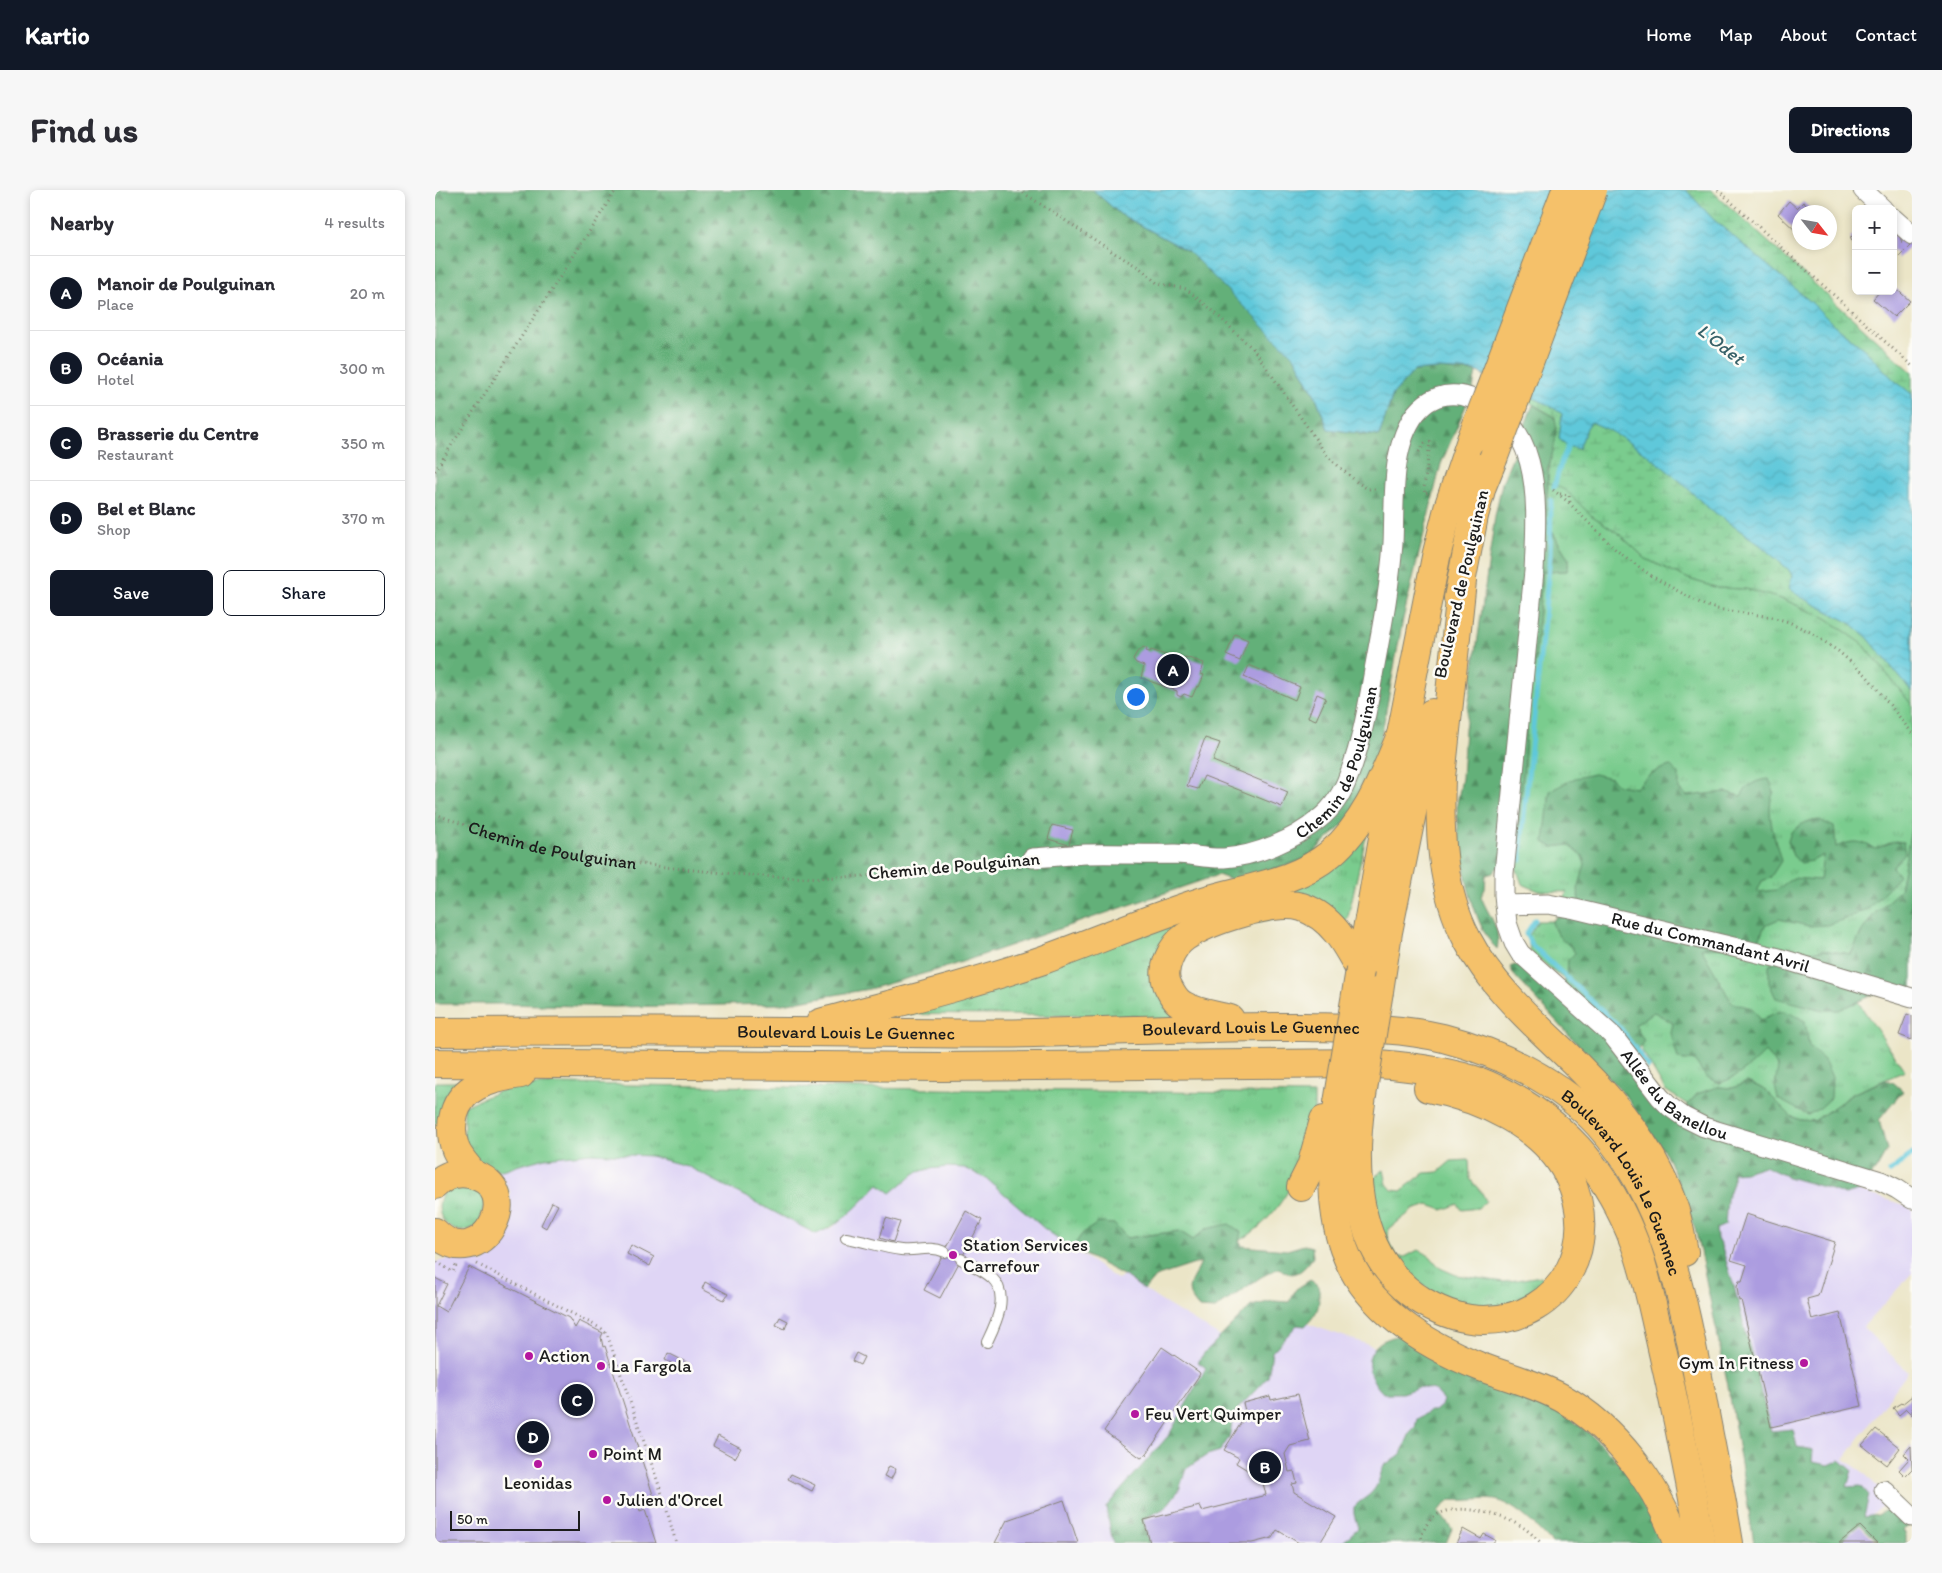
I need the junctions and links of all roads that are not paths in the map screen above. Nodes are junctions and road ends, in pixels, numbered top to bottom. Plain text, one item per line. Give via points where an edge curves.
1 (1566, 190) edge
2 (1593, 190) edge
3 (1863, 190) edge
4 (1879, 205) edge
5 (1897, 222) edge
6 (1912, 235) edge
7 (1462, 581) junction
8 (1401, 735) junction
9 (1032, 858) road end
10 (1505, 905) junction
11 (1360, 970) junction
12 (1912, 998) edge
13 (1261, 1027) junction
14 (435, 1032) edge
15 (786, 1032) junction
16 (435, 1063) edge
17 (576, 1063) junction
18 (1289, 1063) junction
19 (1343, 1102) junction
20 (474, 1175) junction
21 (435, 1185) edge
22 (1301, 1187) dead end
23 (1912, 1199) edge
24 (846, 1238) dead end
25 (442, 1249) edge
26 (945, 1252) dead end
27 (961, 1259) dead end
28 (987, 1342) dead end
29 (1697, 1371) junction
30 (1884, 1490) dead end
31 (1912, 1518) edge
32 (1677, 1543) edge
33 (1701, 1543) edge
34 (1729, 1543) edge

1 - 8 main road, Boulevard de Poulguinan, bridge via 1471,440 1444,522
2 - 7 main road, Boulevard de Poulguinan, bridge via 1482,486
3 - 4 street
5 - 6 street
7 - 19 main road, Boulevard de Poulguinan, bridge via 1436,690 1379,991
7 - 29 main road via 1440,807 1443,860 1455,911 1475,952 1500,987 1617,1108 1658,1170 1675,1210 1694,1294
8 - 11 main road, Boulevard de Poulguinan
8 - 15 main road via 1383,779 1354,829 1331,854 1303,872 1203,901 989,977
9 - 10 street, Chemin de Poulguinan via 1086,854 1186,854 1224,858 1249,854 1286,840 1331,808 1351,768 1372,684 1388,596 1395,484 1401,445 1412,419 1427,402 1450,394 1489,405 1509,422 1527,453 1533,483 1533,571 1504,873
10 - 12 street, Rue du Commandant Avril via 1548,904 1575,909 1779,958
10 - 23 street, Allée du Banellou via 1510,932 1520,953 1613,1036 1660,1097 1684,1117 1704,1127 1888,1184
11 - 13 main road via 1338,932 1317,914 1301,907 1283,905 1236,915 1215,922 1176,946 1167,962 1165,978 1176,1000 1197,1011
11 - 19 main road, Boulevard de Poulguinan, bridge via 1346,1047
13 - 15 main road, Boulevard Louis Le Guennec via 1029,1033
13 - 29 main road, Boulevard Louis Le Guennec via 1354,1028 1442,1038 1511,1062 1555,1087 1598,1124 1614,1143 1643,1190 1668,1250
14 - 15 main road, Boulevard Louis Le Guennec
16 - 17 main road, Boulevard Louis Le Guennec
17 - 18 main road, Boulevard Louis Le Guennec via 951,1066
17 - 20 main road via 497,1078 468,1092 454,1111 452,1126 459,1155
18 - 19 main road via 1462,1096 1526,1128 1565,1168 1577,1195 1581,1237 1565,1278 1539,1304 1496,1320 1455,1316 1433,1307 1407,1290 1377,1254 1366,1228 1357,1159 1358,1124
18 - 33 main road, Boulevard Louis Le Guennec via 1391,1065 1440,1071 1476,1080 1539,1112 1585,1154 1608,1187 1644,1272 1672,1392
19 - 22 main road
19 - 32 main road via 1334,1162 1337,1218 1353,1270 1369,1293 1390,1314 1447,1351 1552,1393 1589,1417 1624,1451 1646,1479 1670,1522
20 - 21 main road via 456,1173
20 - 25 main road via 486,1182 493,1192 498,1206 497,1217 487,1234 478,1240
24 - 26 lane via 893,1249 930,1248
27 - 28 lane via 991,1276 999,1290 998,1317
29 - 34 main road, Boulevard Louis Le Guennec
30 - 31 street

